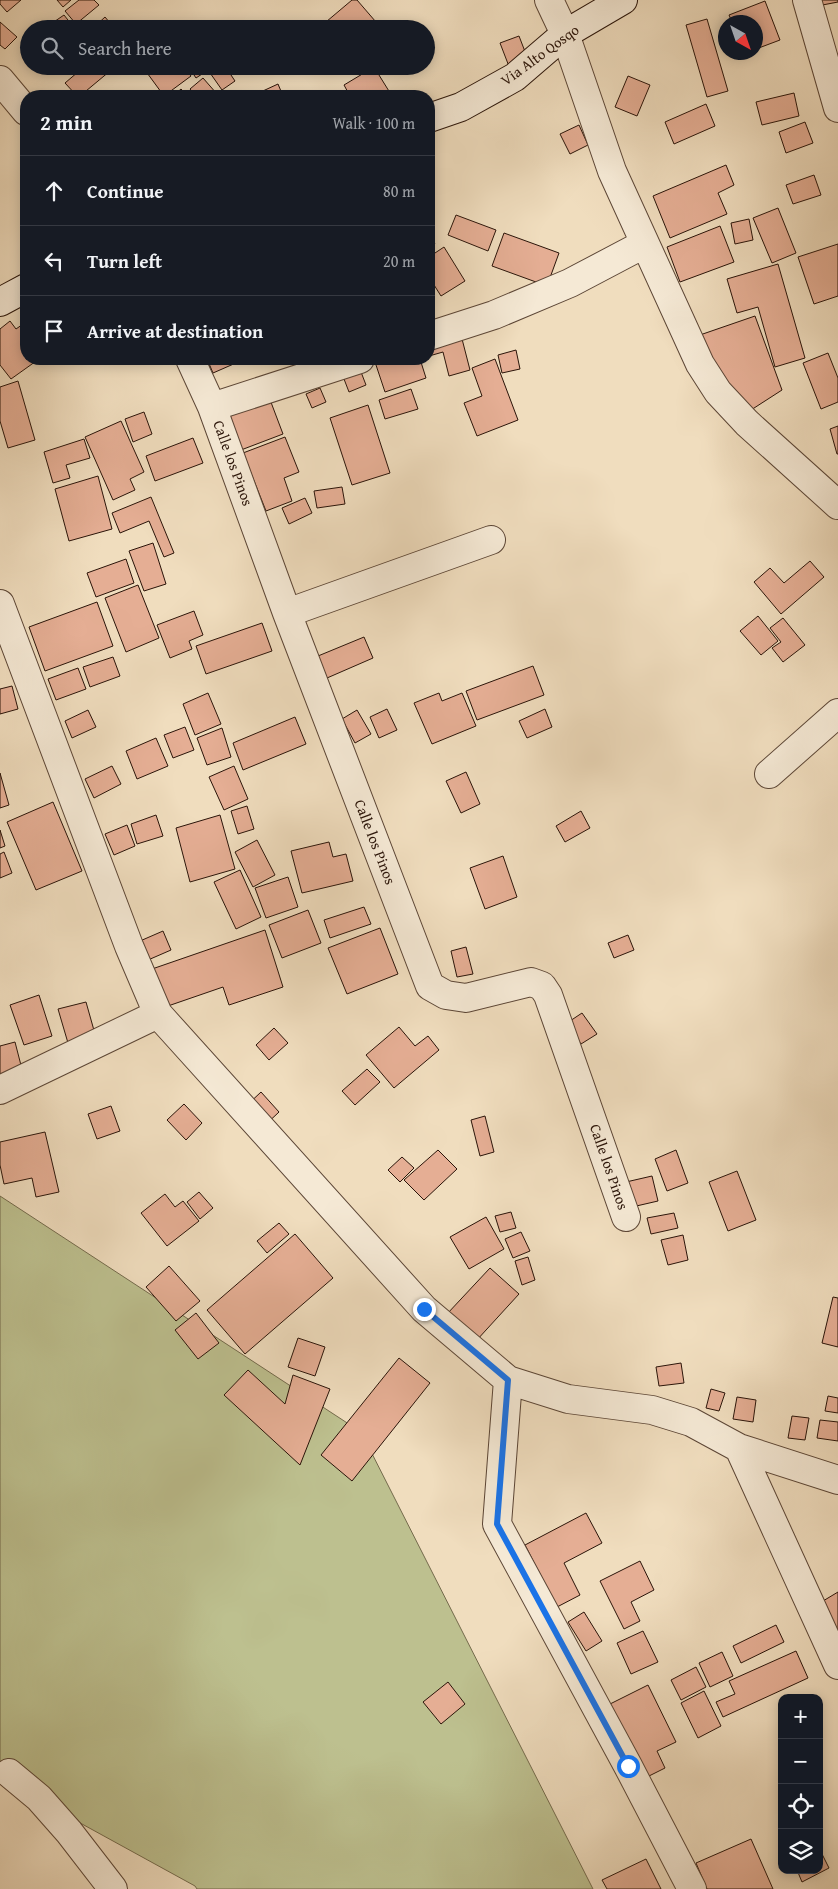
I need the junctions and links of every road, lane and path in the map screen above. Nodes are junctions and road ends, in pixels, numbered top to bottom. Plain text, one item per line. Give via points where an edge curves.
1 (549, 0) edge
2 (623, 0) edge
3 (807, 0) edge
4 (565, 34) junction
5 (0, 80) edge
6 (20, 104) edge
7 (838, 108) edge
8 (435, 116) edge
9 (644, 244) junction
10 (20, 291) edge
11 (0, 302) edge
12 (435, 334) edge
13 (193, 365) edge
14 (342, 365) edge
15 (212, 407) junction
16 (838, 505) edge
17 (491, 540) dead end
18 (0, 604) edge
19 (287, 613) junction
20 (838, 712) edge
21 (769, 774) dead end
22 (158, 1014) junction
23 (0, 1090) edge
24 (626, 1218) dead end
25 (508, 1380) junction
26 (739, 1448) junction
27 (838, 1480) edge
28 (838, 1665) edge
29 (3, 1775) edge
30 (113, 1889) edge
31 (692, 1889) edge

1 - 4 street
2 - 4 street, Via Alto Qosqo
3 - 7 street
4 - 8 street, Via Alto Qosqo via 515,77 461,107
4 - 9 street via 612,172
5 - 6 street
9 - 12 street via 570,283 494,315
9 - 16 street via 700,364 718,392
10 - 11 street
13 - 15 street, Calle los Pinos
14 - 15 street
15 - 19 street, Calle los Pinos
17 - 19 street
18 - 22 street via 129,946
19 - 24 street, Calle los Pinos via 430,986 446,995 466,998 531,982 542,986 548,995
20 - 21 street
22 - 23 street
22 - 25 street via 424,1309
25 - 26 street via 568,1399 652,1410 691,1422
25 - 31 street via 497,1524
26 - 27 street
26 - 28 street
29 - 30 street via 39,1798

